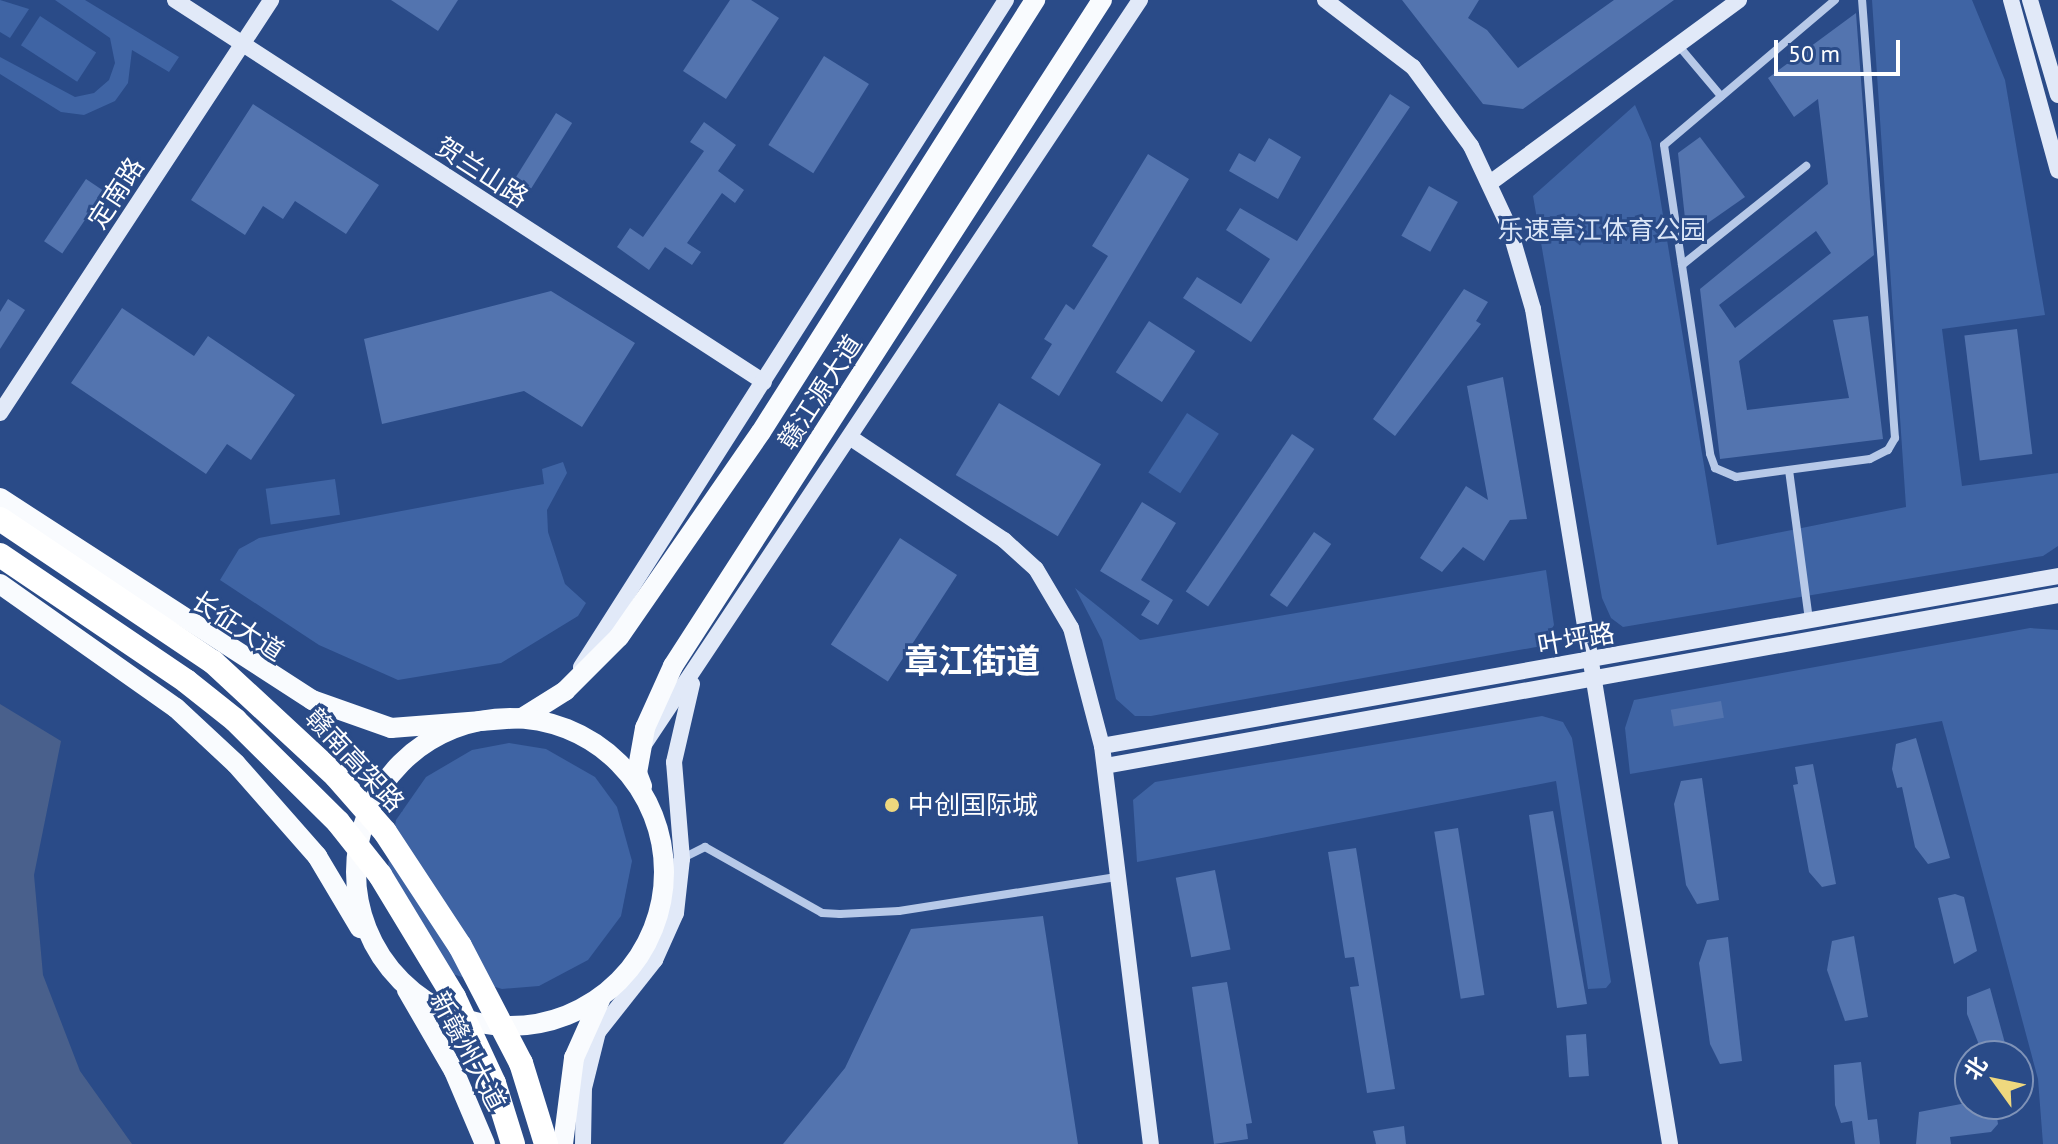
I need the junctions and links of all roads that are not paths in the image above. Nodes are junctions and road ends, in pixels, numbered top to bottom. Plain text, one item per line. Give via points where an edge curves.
1 (175, 0) edge
2 (271, 0) edge
3 (1006, 0) edge
4 (1035, 0) edge
5 (1102, 0) edge
6 (1140, 0) edge
7 (1325, 0) edge
8 (1739, 0) edge
9 (1835, 0) edge
10 (1862, 0) edge
11 (2011, 0) edge
12 (2030, 0) edge
13 (242, 44) junction
14 (1678, 45) junction
15 (2058, 95) edge
16 (1721, 96) junction
17 (1806, 166) dead end
18 (2058, 171) edge
19 (1490, 183) junction
20 (1682, 265) junction
21 (764, 382) junction
22 (0, 413) edge
23 (851, 438) junction
24 (1789, 470) junction
25 (0, 480) edge
26 (0, 498) edge
27 (0, 519) edge
28 (31, 519) junction
29 (0, 555) edge
30 (2058, 576) edge
31 (0, 584) edge
32 (2058, 595) edge
33 (1809, 621) junction
34 (1586, 662) junction
35 (699, 663) junction
36 (1591, 680) junction
37 (565, 691) junction
38 (502, 717) junction
39 (473, 722) junction
40 (1102, 746) junction
41 (640, 751) junction
42 (1105, 766) junction
43 (659, 827) junction
44 (673, 863) junction
45 (1116, 877) junction
46 (375, 947) junction
47 (623, 977) junction
48 (403, 983) junction
49 (485, 1144) edge
50 (513, 1144) edge
51 (546, 1144) edge
52 (563, 1144) edge
53 (583, 1144) edge
54 (1151, 1144) edge
55 (1670, 1144) edge

1 - 13 street, 贺兰山路
2 - 13 street, 定南路
3 - 21 street
4 - 37 main road, 赣江源大道 via 752,445 619,637
5 - 41 main road, 赣江源大道 via 673,666
6 - 23 street
7 - 19 street via 1413,67 1471,146
8 - 14 street
9 - 16 street
10 - 24 street via 1895,438 1880,456
11 - 18 street
12 - 15 street
13 - 21 street, 贺兰山路
13 - 22 street, 定南路
14 - 16 street
14 - 19 street
16 - 20 street via 1664,145
17 - 20 street
19 - 34 street via 1533,309
20 - 24 street via 1715,468 1736,477
21 - 37 street
23 - 35 street
23 - 40 street via 972,515 1036,569 1071,628
24 - 33 street
25 - 28 main road
26 - 28 main road, 长征大道
27 - 51 highway, 赣南高架路, bridge via 213,662 365,809 460,946 521,1063
28 - 39 main road, 长征大道 via 312,700 391,728
29 - 50 highway, 赣南高架路, bridge via 186,681 246,730 338,822 380,875 454,997 494,1083
30 - 33 street, 叶坪路
31 - 46 main road via 176,708 236,764 317,856
32 - 36 street, 叶坪路
33 - 34 street, 叶坪路
34 - 36 street
34 - 40 street, 叶坪路
35 - 41 street
35 - 44 street via 674,762
36 - 42 street, 叶坪路
36 - 55 street
37 - 38 main road, 赣江源大道 via 522,718
38 - 39 main road, 赣江源大道
38 - 43 main road via 560,725 611,754 639,787
39 - 46 main road via 422,745 392,775 369,810 360,837 357,893
40 - 42 street
41 - 43 main road, 赣江源大道 via 637,773
42 - 45 street
43 - 44 main road
44 - 45 street via 705,847 822,913 840,914 899,911
44 - 47 main road via 655,926
44 - 53 street via 682,887 667,937 598,1032 588,1058
45 - 54 street
46 - 48 main road
47 - 48 main road via 574,1013 514,1026 454,1016
47 - 52 main road via 593,1007 582,1032 567,1084
48 - 49 main road, 新赣州大道 via 454,1071

